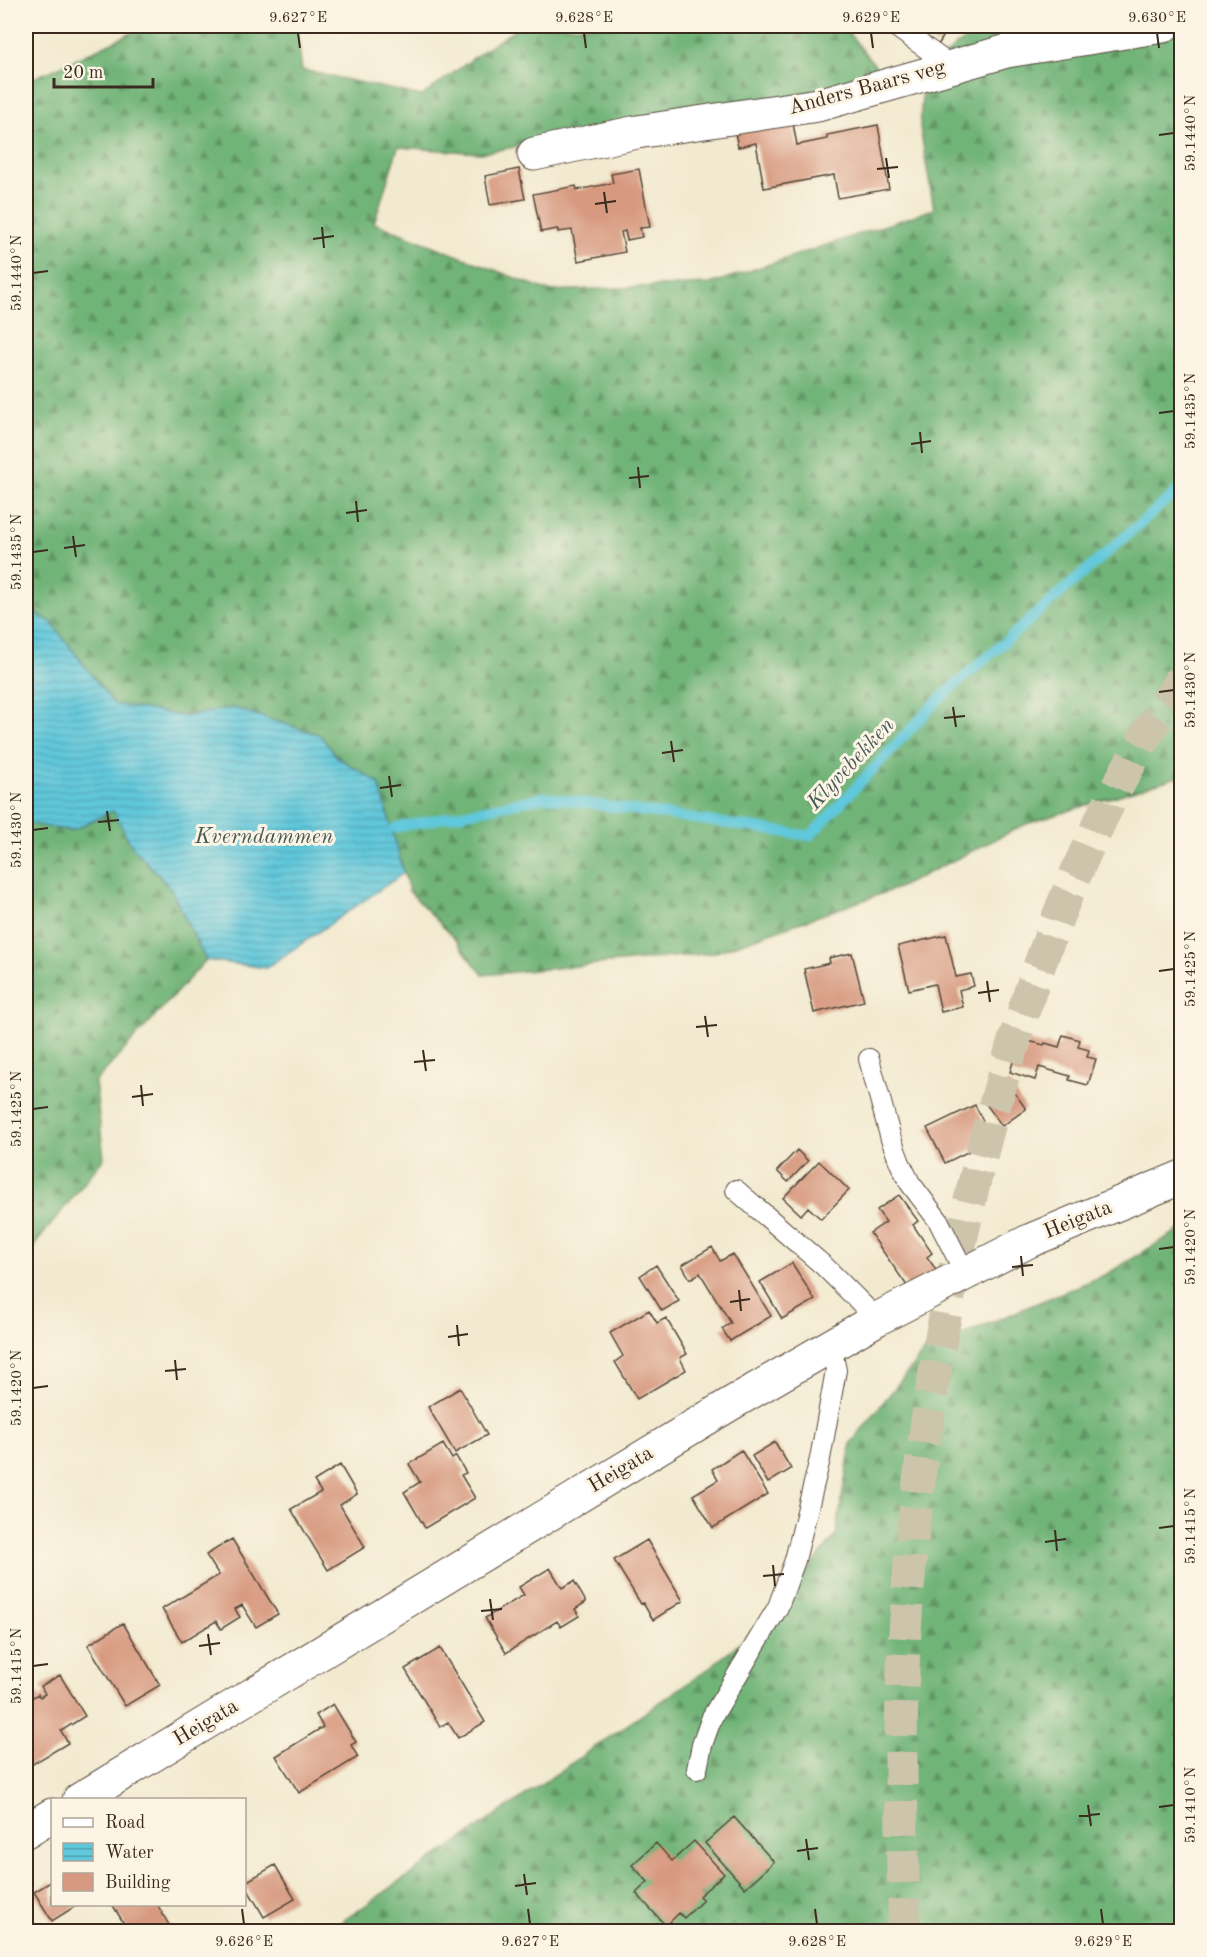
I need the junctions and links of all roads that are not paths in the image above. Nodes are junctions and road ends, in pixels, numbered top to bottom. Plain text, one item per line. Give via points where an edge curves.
1 (895, 26) edge
2 (1158, 26) edge
3 (951, 66) junction
4 (534, 154) dead end
5 (869, 1059) dead end
6 (1182, 1177) edge
7 (736, 1190) dead end
8 (965, 1273) junction
9 (877, 1319) junction
10 (831, 1347) junction
11 (697, 1768) dead end
12 (82, 1798) edge
13 (51, 1816) edge
14 (26, 1831) edge

1 - 3 lane
2 - 3 street, Anders Baars veg via 1007,51
3 - 4 street, Anders Baars veg via 818,105 637,132
5 - 8 lane via 900,1163 938,1220
6 - 8 street, Heigata via 1029,1241
7 - 9 lane via 824,1266
8 - 9 street, Heigata
9 - 10 street, Heigata
10 - 11 lane via 836,1370 820,1459 795,1560 778,1607 712,1717
10 - 12 street, Heigata via 727,1406
13 - 14 street

